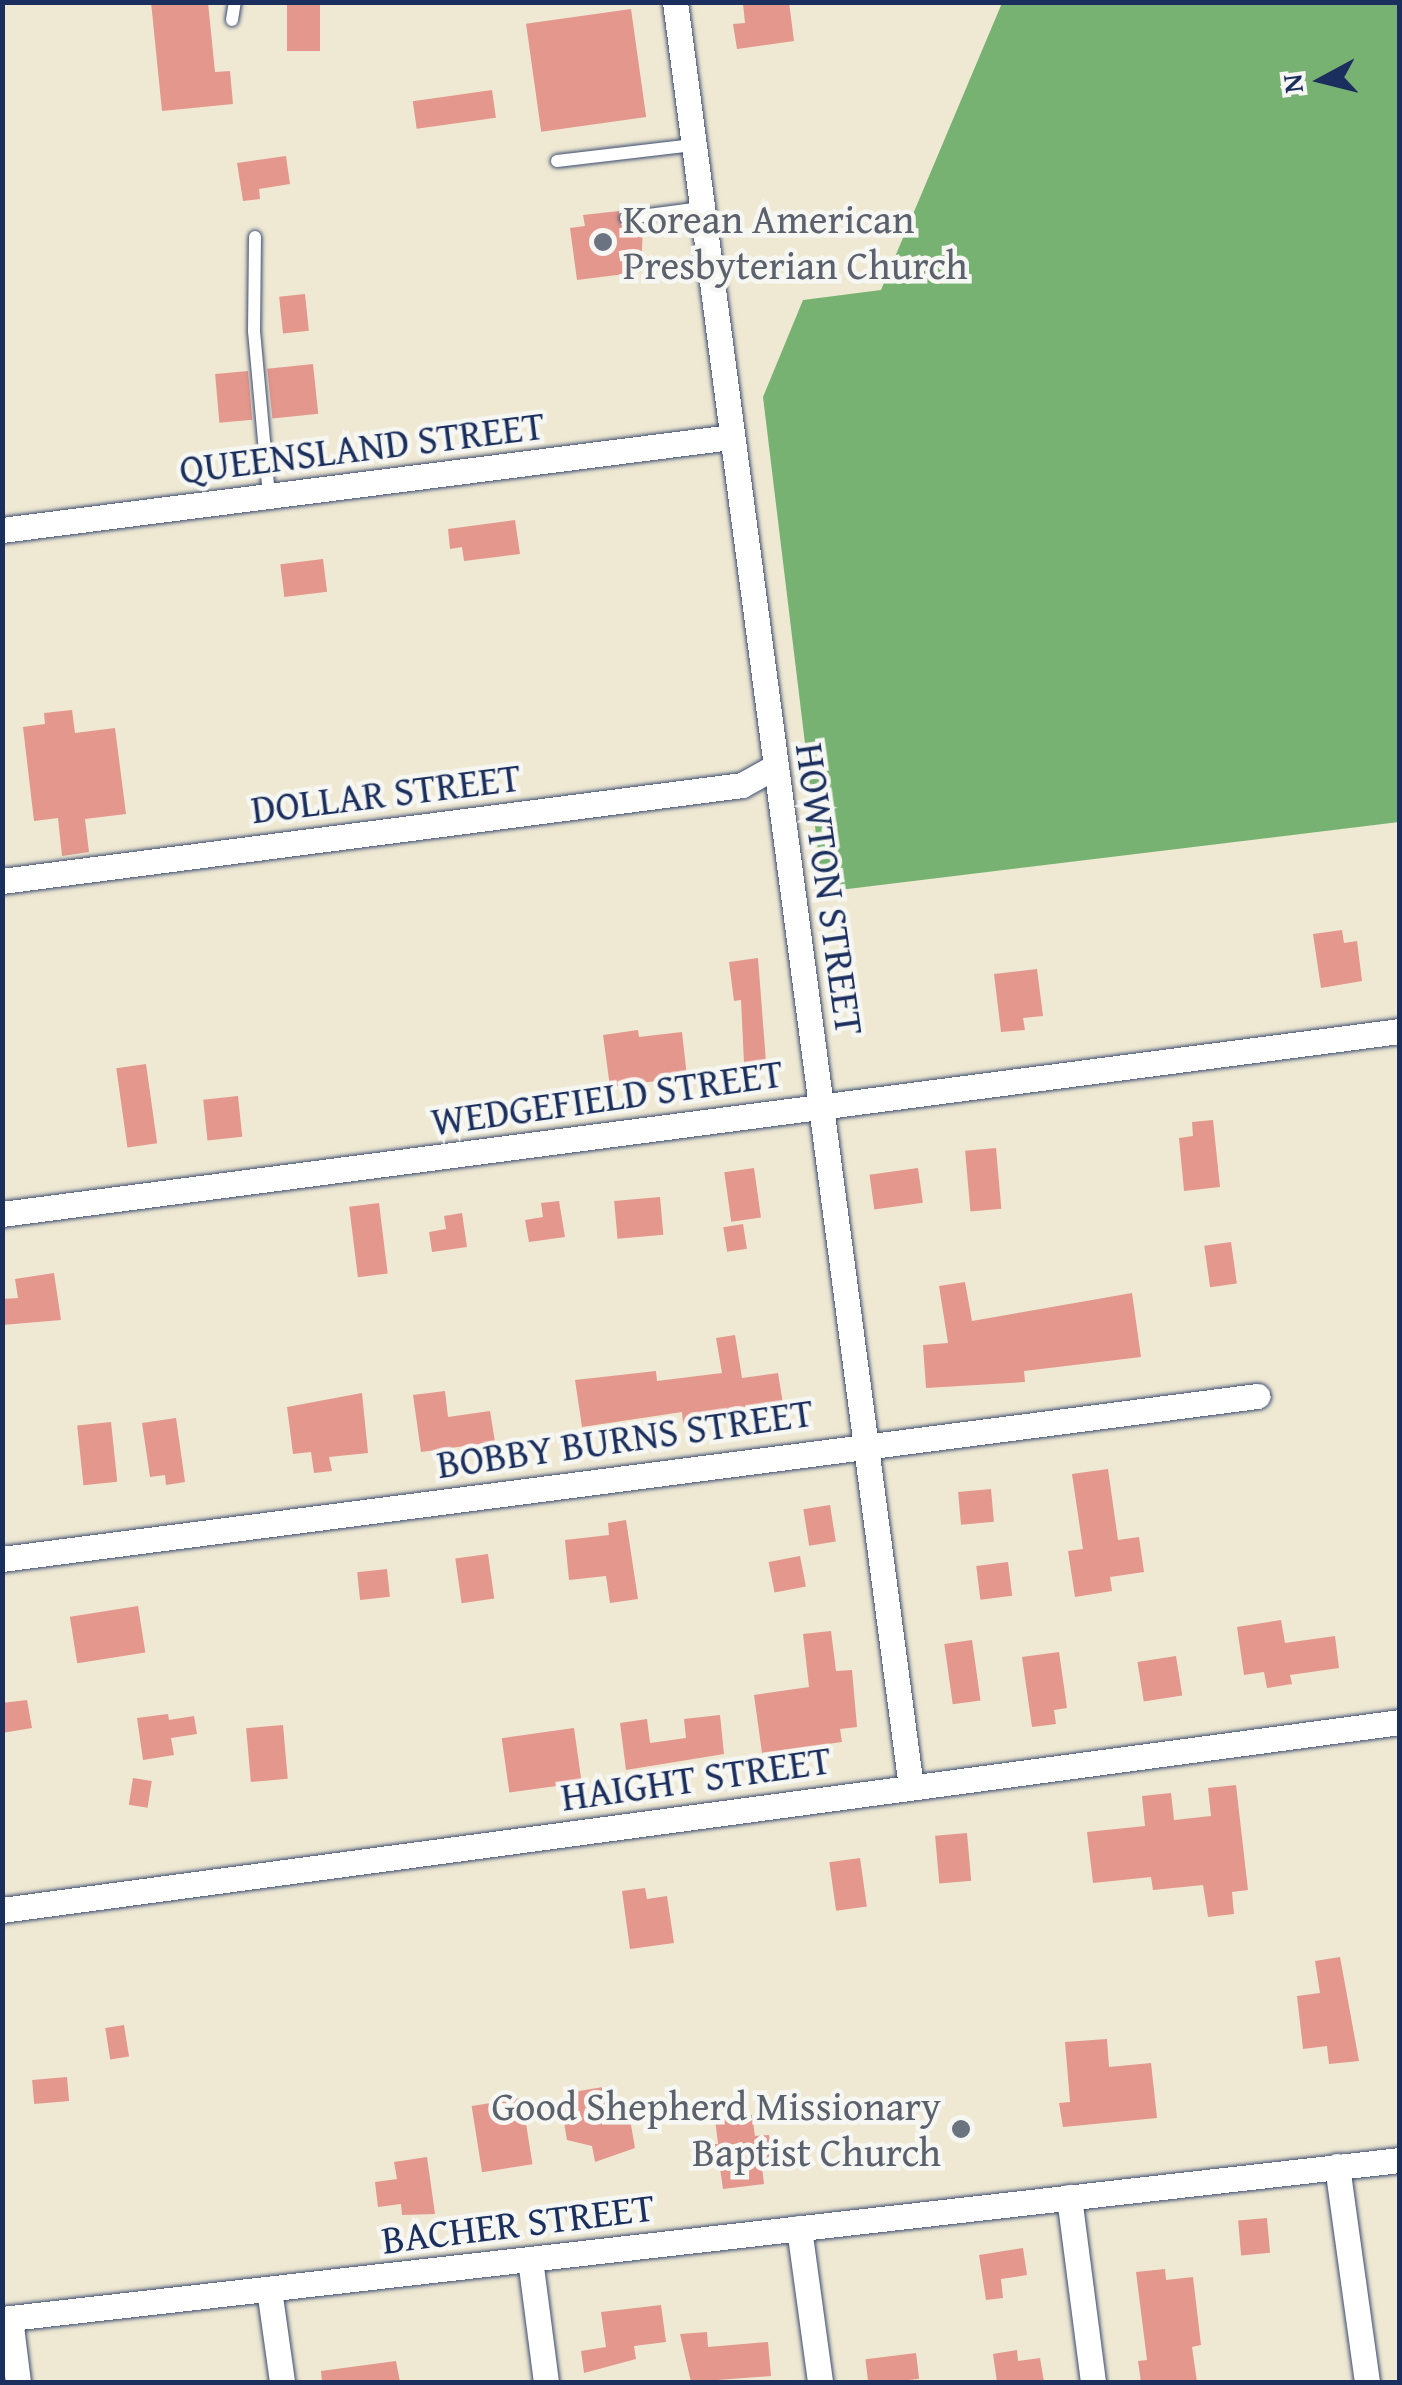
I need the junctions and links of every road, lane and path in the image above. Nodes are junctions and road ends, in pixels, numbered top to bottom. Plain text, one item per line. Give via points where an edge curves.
1 (235, 2) edge
2 (675, 2) edge
3 (232, 20) dead end
4 (693, 145) junction
5 (557, 161) dead end
6 (701, 208) junction
7 (626, 218) dead end
8 (255, 238) dead end
9 (731, 438) junction
10 (269, 496) junction
11 (2, 530) edge
12 (775, 767) junction
13 (2, 881) edge
14 (1400, 1031) edge
15 (823, 1106) junction
16 (2, 1214) edge
17 (1258, 1396) dead end
18 (862, 1444) junction
19 (2, 1558) edge
20 (1400, 1722) edge
21 (910, 1786) junction
22 (2, 1910) edge
23 (1400, 2160) edge
24 (1337, 2166) junction
25 (1069, 2197) junction
26 (799, 2228) junction
27 (530, 2259) junction
28 (269, 2288) junction
29 (6, 2319) edge
30 (18, 2382) edge
31 (282, 2382) edge
32 (546, 2382) edge
33 (820, 2382) edge
34 (1094, 2382) edge
35 (1367, 2382) edge

1 - 3 lane
2 - 4 street, HOWTON STREET
4 - 5 lane
4 - 6 street, HOWTON STREET
6 - 7 lane
6 - 9 street, HOWTON STREET
8 - 10 lane via 254,331
9 - 10 street, QUEENSLAND STREET
9 - 12 street, HOWTON STREET
10 - 11 street, QUEENSLAND STREET
12 - 13 street, DOLLAR STREET via 742,785
12 - 15 street, HOWTON STREET
14 - 15 street, WEDGEFIELD STREET
15 - 16 street, WEDGEFIELD STREET
15 - 18 street, HOWTON STREET
17 - 18 street, BOBBY BURNS STREET
18 - 19 street, BOBBY BURNS STREET
18 - 21 street, HOWTON STREET
20 - 21 street, HAIGHT STREET
21 - 22 street, HAIGHT STREET
23 - 24 street, BACHER STREET
24 - 25 street, BACHER STREET
24 - 35 street
25 - 26 street, BACHER STREET
25 - 34 street
26 - 27 street, BACHER STREET
26 - 33 street
27 - 28 street, BACHER STREET
27 - 32 street
28 - 29 street, BACHER STREET
28 - 31 street
29 - 30 street

